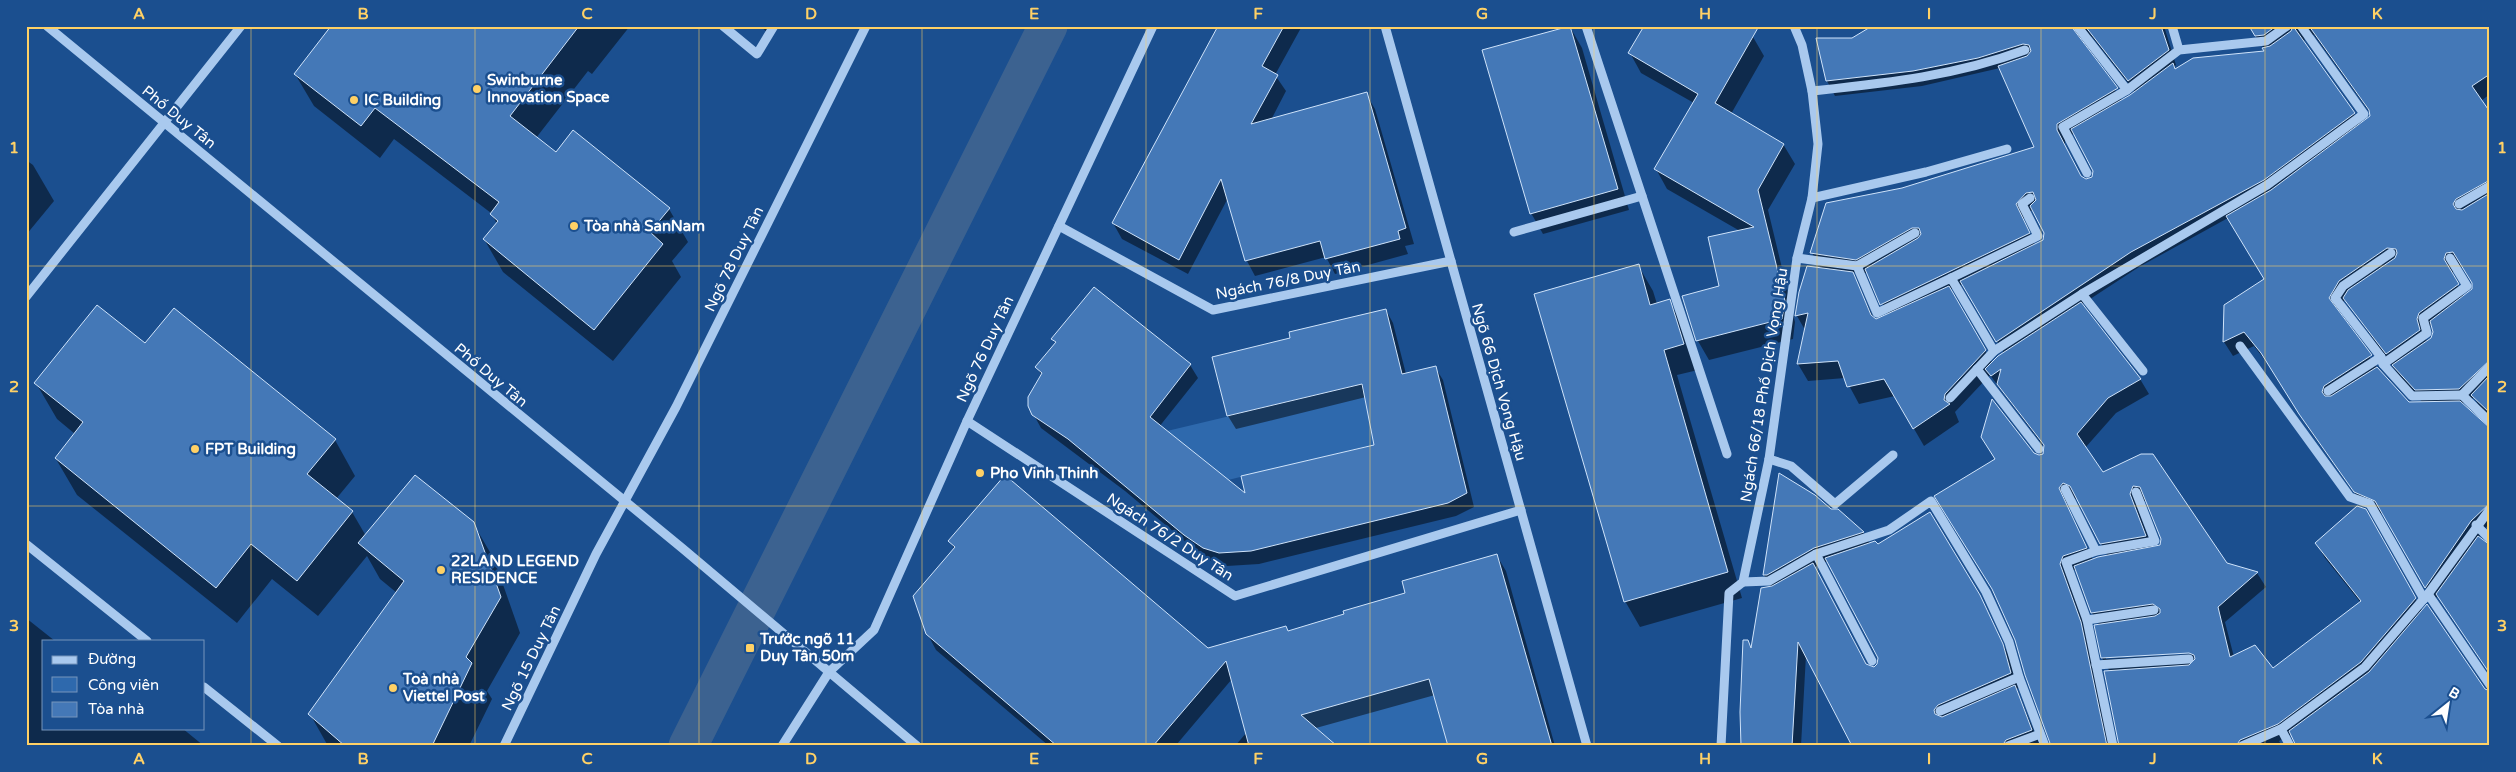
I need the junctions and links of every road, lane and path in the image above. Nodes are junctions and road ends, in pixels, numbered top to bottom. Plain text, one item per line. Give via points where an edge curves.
1 (47, 26) edge
2 (241, 26) edge
3 (723, 26) edge
4 (774, 26) edge
5 (866, 26) edge
6 (1153, 26) edge
7 (1385, 26) edge
8 (1586, 26) edge
9 (1794, 26) edge
10 (2077, 26) edge
11 (2172, 26) edge
12 (2287, 26) edge
13 (2301, 26) edge
14 (2025, 50) dead end
15 (2179, 50) junction
16 (2127, 90) junction
17 (1812, 91) junction
18 (165, 123) junction
19 (2007, 149) dead end
20 (2088, 172) dead end
21 (2490, 186) edge
22 (1642, 196) junction
23 (1812, 198) junction
24 (2030, 198) dead end
25 (2459, 204) dead end
26 (1059, 226) junction
27 (1514, 232) dead end
28 (1915, 233) dead end
29 (2391, 252) dead end
30 (1797, 258) junction
31 (2450, 258) dead end
32 (1451, 261) junction
33 (1857, 266) junction
34 (1951, 278) junction
35 (2082, 294) junction
36 (26, 297) edge
37 (2240, 346) dead end
38 (1994, 351) junction
39 (2382, 360) junction
40 (2490, 366) edge
41 (1977, 369) junction
42 (2143, 371) dead end
43 (2328, 391) dead end
44 (2462, 395) junction
45 (1950, 398) dead end
46 (967, 421) junction
47 (2490, 422) edge
48 (2039, 449) dead end
49 (1727, 454) dead end
50 (1893, 455) dead end
51 (1770, 460) junction
52 (2065, 489) dead end
53 (2136, 492) dead end
54 (625, 503) junction
55 (2490, 508) edge
56 (1520, 510) junction
57 (2476, 525) junction
58 (2490, 540) edge
59 (26, 544) edge
60 (2096, 550) junction
61 (1816, 554) junction
62 (1743, 582) junction
63 (2426, 596) junction
64 (2154, 610) dead end
65 (2087, 620) junction
66 (146, 640) edge
67 (2189, 659) dead end
68 (1872, 661) dead end
69 (2096, 665) junction
70 (829, 672) junction
71 (2019, 677) junction
72 (2490, 686) edge
73 (205, 687) edge
74 (1940, 711) dead end
75 (2281, 729) junction
76 (2040, 734) junction
77 (278, 746) edge
78 (504, 746) edge
79 (782, 746) edge
80 (917, 746) edge
81 (1587, 746) edge
82 (1721, 746) edge
83 (2008, 746) edge
84 (2045, 746) edge
85 (2113, 746) edge
86 (2242, 746) edge
87 (2290, 746) edge

1 - 18 street, Phố Duy Tân
2 - 18 street
3 - 4 street via 757,54
5 - 54 street, Ngõ 78 Duy Tân via 676,408
6 - 26 street, Ngõ 76 Duy Tân
7 - 32 street, Ngõ 66 Dịch Vọng Hậu
8 - 22 street
9 - 17 street, Ngách 66/18 Phố Dịch Vọng Hậu via 1802,45
10 - 16 street
11 - 15 street
12 - 15 street via 2266,40
13 - 35 street via 2364,114 2268,186
14 - 17 street via 1986,64 1912,80
15 - 16 street
16 - 20 street via 2063,127
17 - 23 street, Ngách 66/18 Phố Dịch Vọng Hậu via 1818,144
18 - 36 street
18 - 54 street, Phố Duy Tân
19 - 23 street via 1926,172
21 - 25 street
22 - 27 street
22 - 49 street
23 - 30 street, Ngách 66/18 Phố Dịch Vọng Hậu
24 - 34 street via 2022,204 2038,236
26 - 32 street, Ngách 76/8 Duy Tân via 1213,310
26 - 46 street, Ngõ 76 Duy Tân
28 - 33 street
29 - 39 street via 2343,286 2334,298
30 - 33 street
30 - 51 street, Ngách 66/18 Phố Dịch Vọng Hậu
31 - 39 street via 2467,286 2424,318 2428,333
32 - 56 street, Ngõ 66 Dịch Vọng Hậu
33 - 34 street via 1877,313
34 - 38 street
35 - 38 street
35 - 42 street
37 - 63 street via 2350,497 2370,504
38 - 41 street
39 - 43 street
39 - 44 street via 2412,396
40 - 44 street
41 - 45 street
41 - 48 street
44 - 47 street
46 - 56 street, Ngách 76/2 Duy Tân via 1235,596
46 - 70 street, Ngõ 76 Duy Tân via 874,630
50 - 51 street via 1835,504 1791,466
51 - 62 street, Ngách 66/18 Phố Dịch Vọng Hậu
52 - 60 street
53 - 60 street via 2156,541
54 - 70 street, Phố Duy Tân
54 - 78 street, Ngõ 15 Duy Tân via 596,554
55 - 57 street
56 - 81 street, Ngõ 66 Dịch Vọng Hậu
57 - 58 street
57 - 63 street
59 - 66 street
60 - 65 street via 2066,562
61 - 62 street via 1769,581
61 - 68 street
61 - 71 street via 1889,530 1931,501 1986,592 2009,642
62 - 82 street, Ngách 66/18 Phố Dịch Vọng Hậu via 1730,593
63 - 72 street
63 - 75 street via 2365,667
64 - 65 street
65 - 69 street
67 - 69 street
69 - 85 street
70 - 79 street, Ngõ 76 Duy Tân
70 - 80 street, Phố Duy Tân
71 - 74 street
71 - 76 street
73 - 77 street
75 - 86 street
75 - 87 street
76 - 83 street
76 - 84 street

